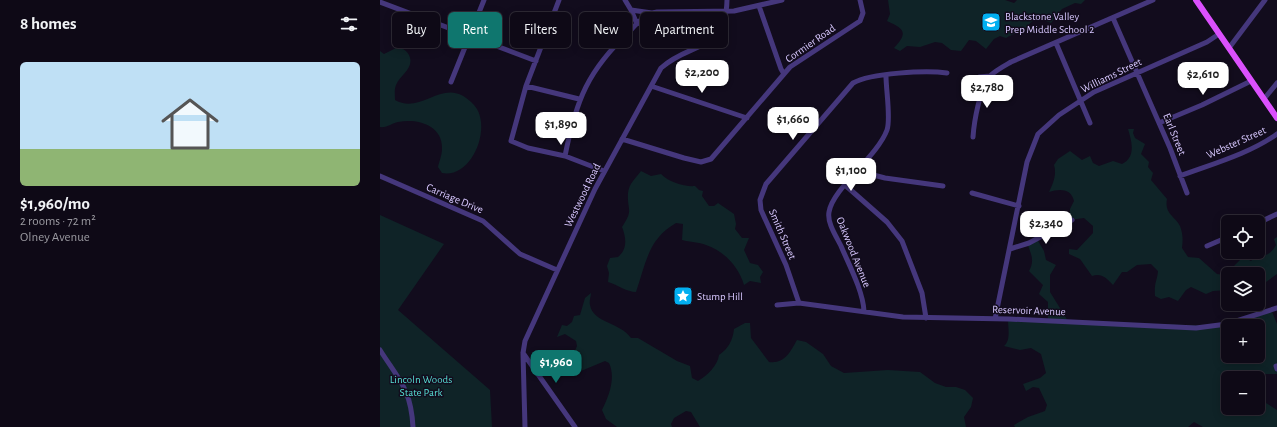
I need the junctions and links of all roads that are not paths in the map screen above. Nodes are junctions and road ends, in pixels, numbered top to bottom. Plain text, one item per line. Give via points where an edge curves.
1 (484, 0) edge
2 (559, 0) edge
3 (625, 0) edge
4 (727, 0) edge
5 (782, 0) edge
6 (860, 0) edge
7 (1153, 0) edge
8 (1196, 0) edge
9 (1265, 0) edge
10 (380, 2) edge
11 (759, 6) junction
12 (631, 10) junction
13 (728, 11) junction
14 (479, 12) edge
15 (645, 12) edge
16 (690, 12) edge
17 (1112, 18) junction
18 (640, 22) edge
19 (637, 24) junction
20 (448, 28) edge
21 (1220, 34) junction
22 (1056, 43) junction
23 (465, 48) edge
24 (501, 48) edge
25 (1229, 48) junction
26 (536, 61) junction
27 (947, 72) dead end
28 (1138, 72) junction
29 (784, 74) junction
30 (886, 76) junction
31 (990, 76) junction
32 (979, 77) dead end
33 (1251, 81) junction
34 (452, 82) dead end
35 (1277, 83) edge
36 (526, 86) junction
37 (651, 86) junction
38 (579, 99) junction
39 (1264, 99) junction
40 (1082, 100) junction
41 (747, 118) junction
42 (1277, 118) edge
43 (1090, 122) dead end
44 (1160, 123) junction
45 (1277, 134) edge
46 (973, 137) dead end
47 (622, 139) junction
48 (565, 156) junction
49 (604, 171) junction
50 (858, 171) junction
51 (380, 176) edge
52 (1180, 176) junction
53 (846, 185) junction
54 (943, 186) dead end
55 (972, 193) dead end
56 (1187, 193) dead end
57 (1019, 206) junction
58 (1277, 214) edge
59 (1072, 220) dead end
60 (1265, 220) edge
61 (1221, 239) edge
62 (1207, 246) dead end
63 (1010, 249) junction
64 (557, 270) junction
65 (799, 304) junction
66 (777, 305) dead end
67 (1277, 308) edge
68 (864, 311) junction
69 (926, 318) junction
70 (996, 319) junction
71 (380, 350) edge
72 (523, 353) junction
73 (413, 427) edge
74 (525, 427) edge
75 (575, 427) edge

1 - 14 street
2 - 26 street
3 - 12 street
4 - 13 street
5 - 11 street
6 - 29 street, Cormier Road via 863,13 860,21 806,55
7 - 17 street
8 - 21 main road
9 - 25 street
10 - 20 street
11 - 13 street via 741,11
11 - 29 street
12 - 15 street
12 - 19 street
13 - 16 street
13 - 37 street, Westwood Road via 725,23 714,37 666,64
17 - 22 street
17 - 28 street, Earl Street
18 - 19 street
19 - 38 street via 598,66
21 - 25 main road
21 - 28 street, Williams Street
22 - 31 street via 1011,62
22 - 40 street
23 - 34 street
24 - 26 street
25 - 33 main road
26 - 36 street
27 - 30 street, Smith Street via 926,71
28 - 40 street, Williams Street
28 - 44 street, Earl Street
29 - 41 street, Cormier Road
30 - 50 street, Oakwood Avenue via 887,129 879,146
30 - 65 street, Smith Street via 865,78 853,83 762,191 762,210 786,265
31 - 32 street
31 - 46 street via 982,93
33 - 39 main road
33 - 44 street via 1202,106
35 - 39 street
36 - 38 street
36 - 48 street via 511,141 528,148
37 - 41 street
37 - 47 street, Westwood Road
38 - 48 street
39 - 42 main road
40 - 43 street
40 - 57 street, Williams Street via 1038,134 1027,162
41 - 47 street, Cormier Road via 705,162
44 - 52 street, Earl Street
45 - 52 street, Webster Street via 1269,140
47 - 49 street, Westwood Road
48 - 49 street
49 - 64 street, Westwood Road
50 - 53 street, Oakwood Avenue
50 - 54 street via 885,178
51 - 64 street, Carriage Drive via 483,221 520,254
52 - 56 street, Earl Street
53 - 68 street, Oakwood Avenue via 831,204 829,215 832,228 854,276
53 - 69 street via 887,222 902,241 922,293
55 - 57 street
57 - 63 street, Williams Street
58 - 60 street
59 - 63 street via 1039,239
61 - 62 street
63 - 70 street, Williams Street
64 - 72 street, Westwood Road via 525,341
65 - 66 street, Reservoir Avenue
65 - 68 street, Reservoir Avenue
67 - 70 street, Reservoir Avenue via 1227,324 1203,328
68 - 69 street, Reservoir Avenue
69 - 70 street, Reservoir Avenue
71 - 73 street via 395,370 411,401
72 - 74 street, Westwood Road
72 - 75 street

